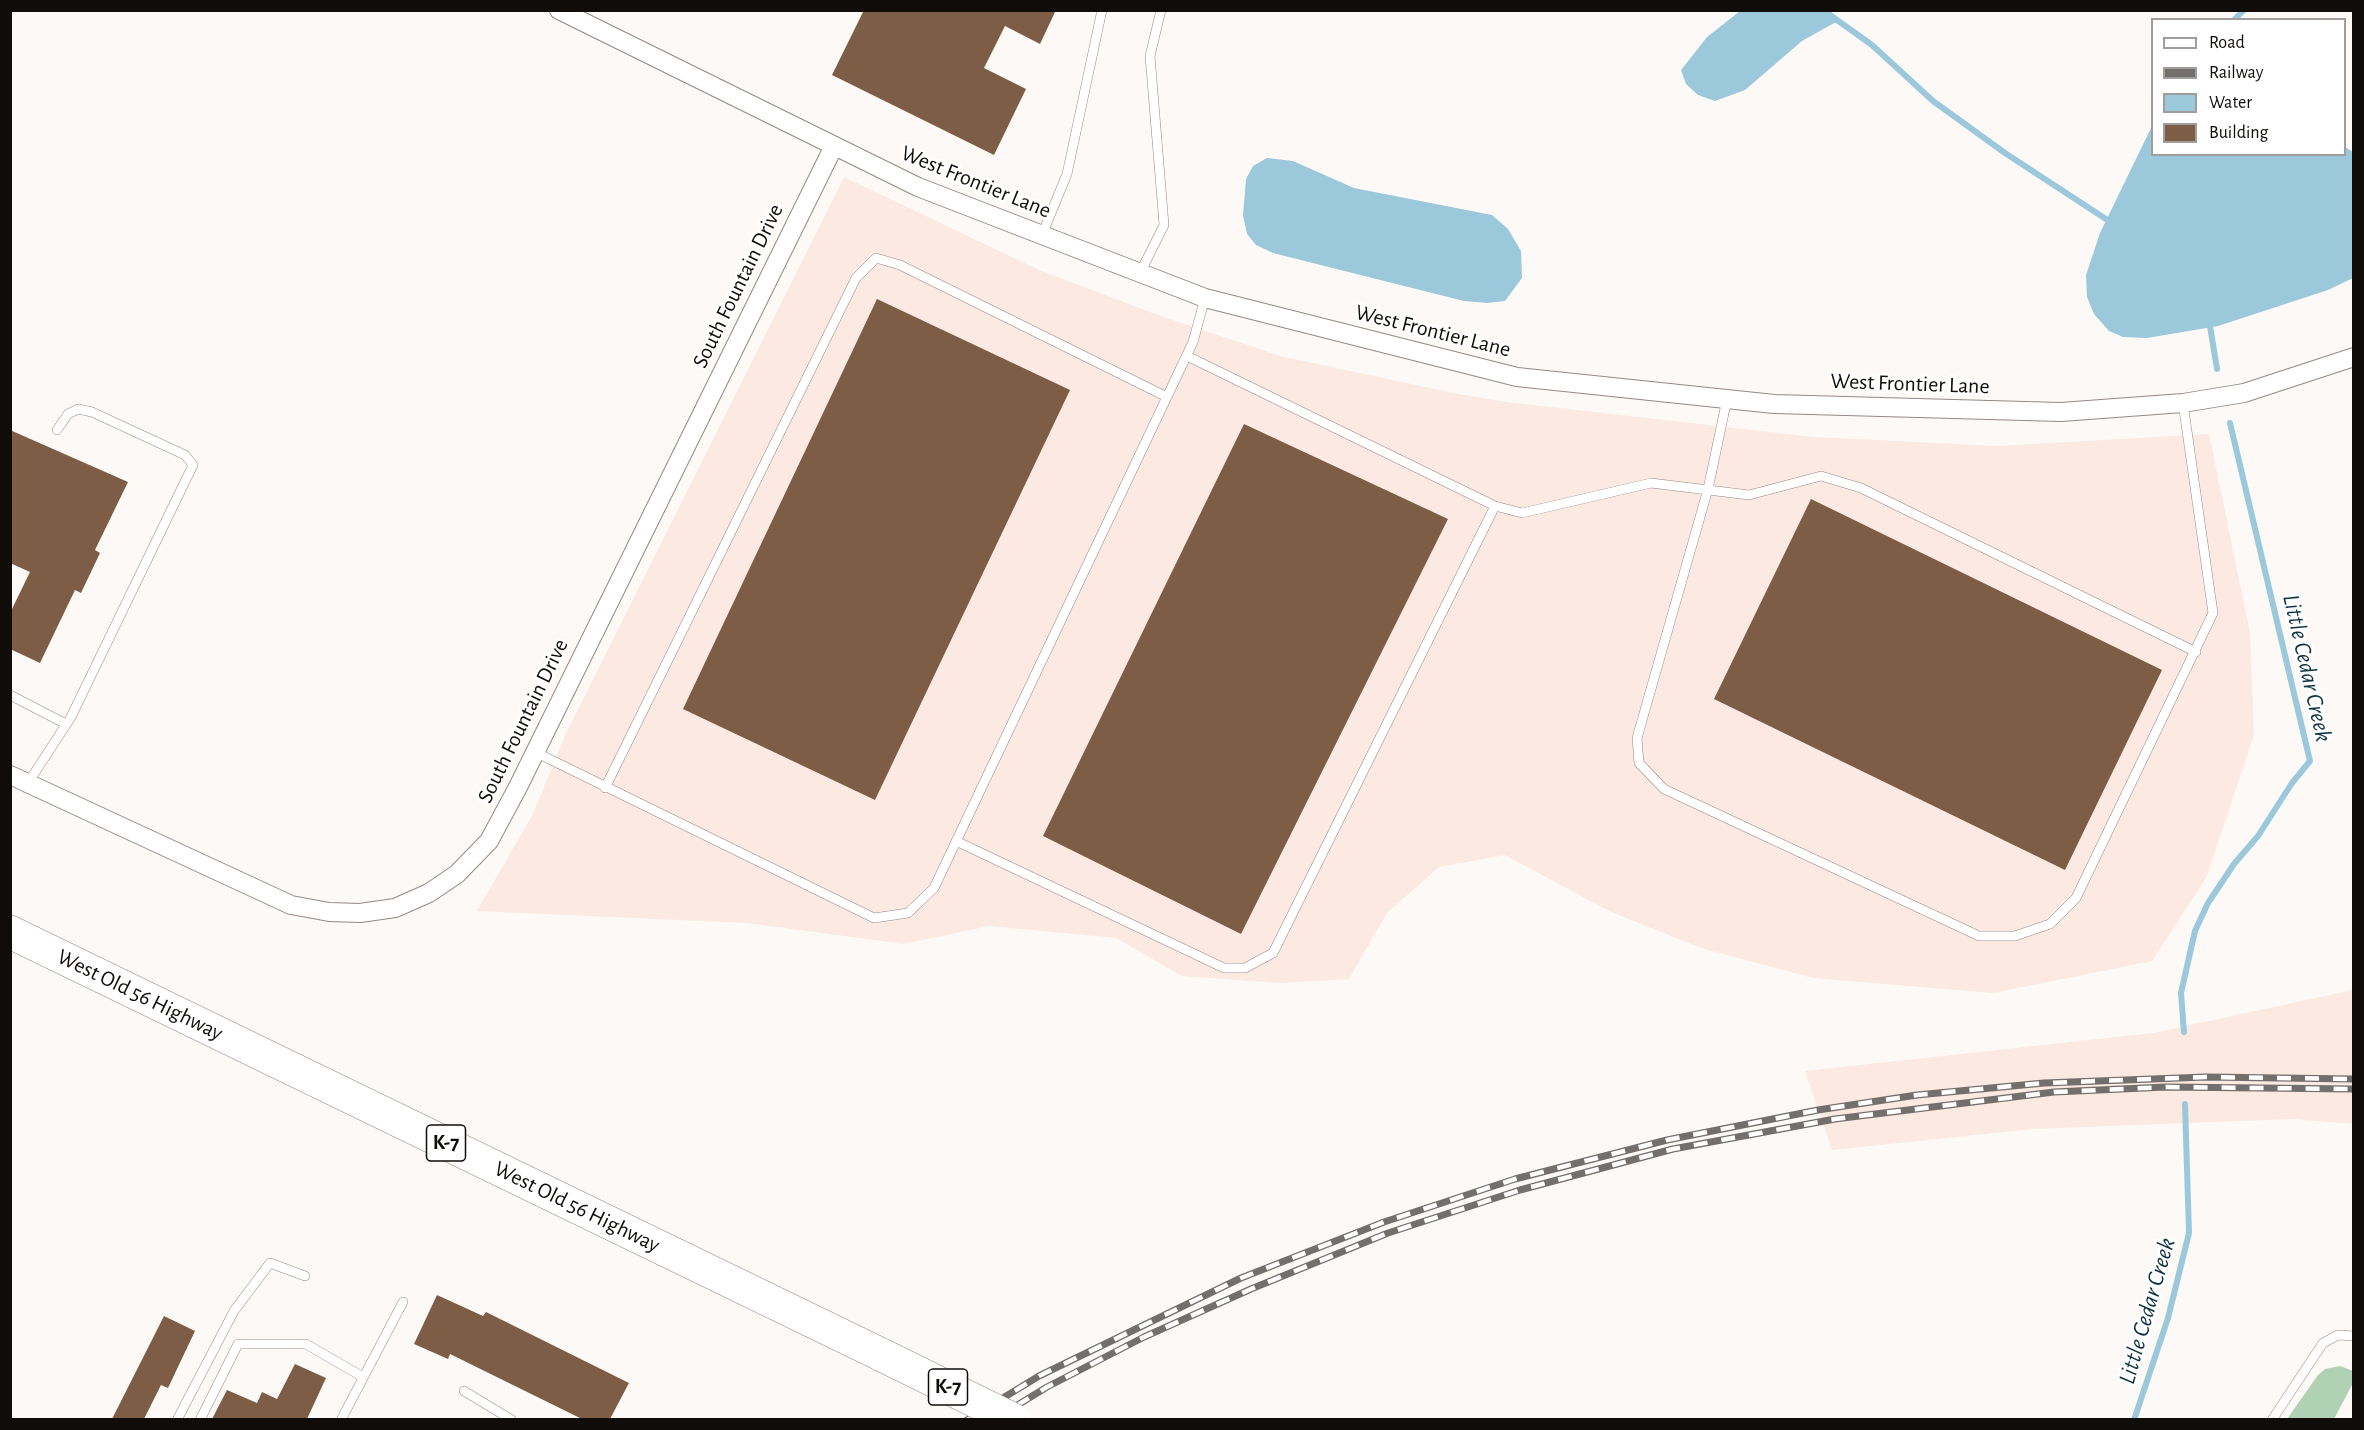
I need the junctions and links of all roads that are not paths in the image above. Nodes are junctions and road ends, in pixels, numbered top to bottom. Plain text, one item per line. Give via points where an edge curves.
1 (559, 10) edge
2 (1102, 10) edge
3 (1161, 10) edge
4 (834, 146) junction
5 (1042, 235) junction
6 (1140, 273) junction
7 (1205, 298) junction
8 (1186, 357) junction
9 (2354, 357) edge
10 (1167, 398) junction
11 (1727, 399) junction
12 (2183, 403) junction
13 (57, 430) dead end
14 (1708, 489) junction
15 (1495, 506) junction
16 (2196, 652) junction
17 (10, 695) edge
18 (66, 724) junction
19 (535, 752) junction
20 (10, 774) edge
21 (28, 783) junction
22 (606, 788) junction
23 (956, 841) junction
24 (10, 932) edge
25 (305, 1276) dead end
26 (403, 1302) dead end
27 (2354, 1336) edge
28 (363, 1377) junction
29 (464, 1391) dead end
30 (177, 1419) edge
31 (200, 1419) edge
32 (341, 1419) edge
33 (512, 1419) edge
34 (1014, 1419) edge
35 (2272, 1419) edge

1 - 4 street, West Frontier Lane
2 - 5 lane via 1067,174
3 - 6 lane via 1150,56 1164,225
4 - 5 street, West Frontier Lane via 918,187
4 - 19 street, South Fountain Drive
5 - 6 street, West Frontier Lane
6 - 7 street, West Frontier Lane
7 - 8 lane
7 - 11 street, West Frontier Lane via 1517,376
8 - 10 lane
8 - 15 lane
9 - 12 street, West Frontier Lane via 2244,393
10 - 22 lane via 900,265 876,258 856,278
10 - 23 lane
11 - 12 street, West Frontier Lane via 1996,411 2115,410
11 - 14 lane
12 - 16 lane via 2212,613
13 - 18 lane via 68,414 78,409 92,412 185,455 193,465
14 - 15 lane via 1651,483 1522,513
14 - 16 lane via 1749,495 1821,476 1862,488
14 - 16 lane via 1637,738 1639,763 1664,789 1979,936 2015,936 2050,924 2076,898
15 - 23 lane via 1273,953 1245,968 1224,968
17 - 18 lane
18 - 21 lane
19 - 21 street, South Fountain Drive via 489,841 457,874 429,893 394,908 360,913 291,905
19 - 22 lane
20 - 21 street, South Fountain Drive
22 - 23 lane via 874,918 908,914 934,888
24 - 34 highway, West Old 56 Highway / K-7, bridge
25 - 30 lane via 270,1263 234,1311
26 - 28 lane
27 - 35 lane via 2338,1335 2323,1344
28 - 31 lane via 306,1344 238,1344
28 - 32 lane
29 - 33 lane

